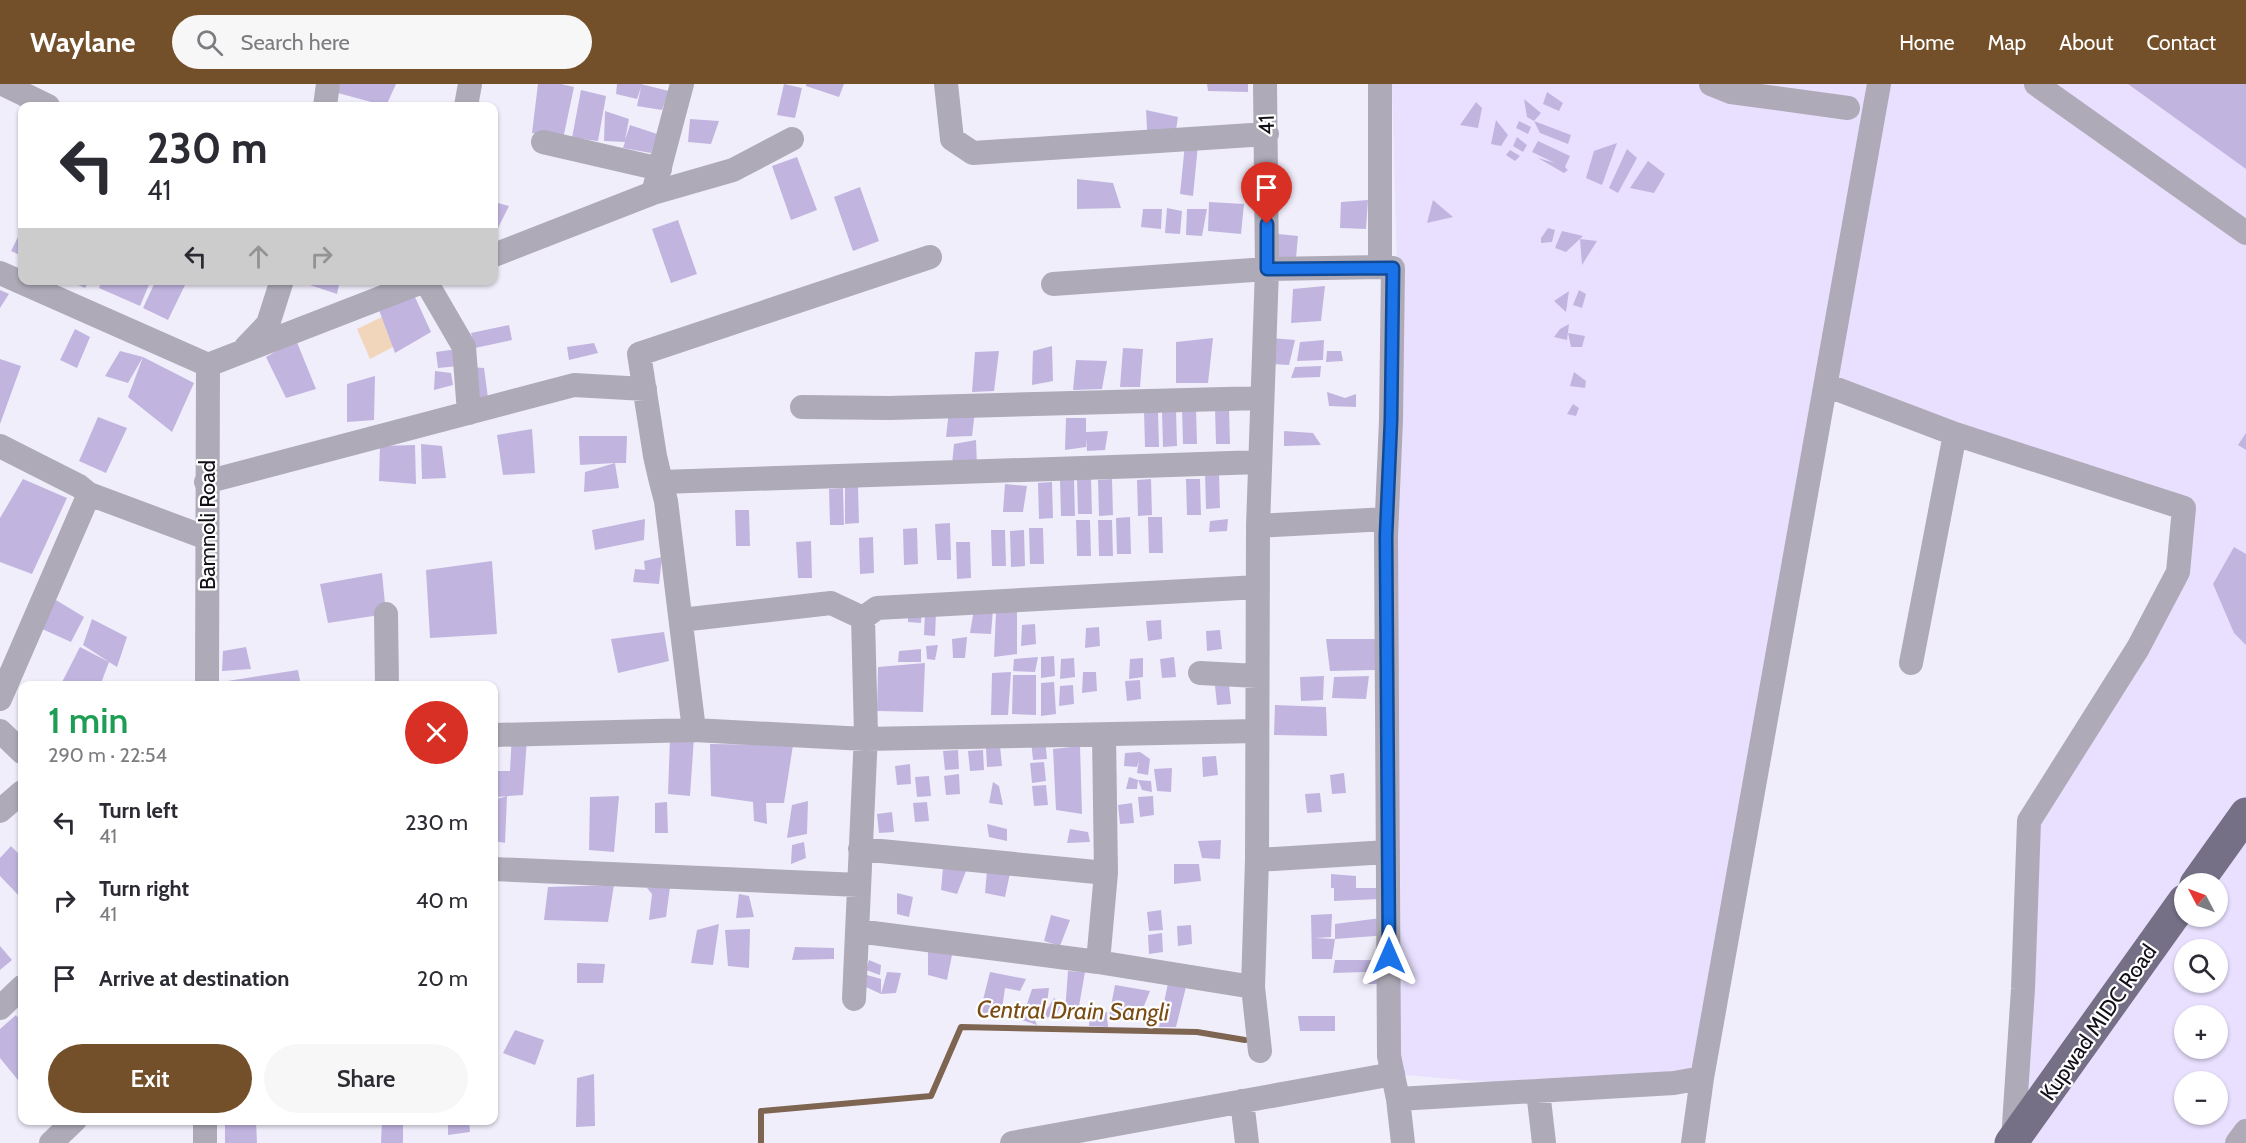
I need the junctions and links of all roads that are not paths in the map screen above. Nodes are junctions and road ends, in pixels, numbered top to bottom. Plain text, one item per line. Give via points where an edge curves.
1 (3, 84) edge
2 (328, 84) edge
3 (470, 84) edge
4 (682, 84) edge
5 (946, 84) edge
6 (1265, 84) edge
7 (1380, 84) edge
8 (1711, 84) edge
9 (1797, 84) edge
10 (1879, 84) edge
11 (2036, 84) edge
12 (40, 102) edge
13 (326, 102) edge
14 (467, 102) edge
15 (1848, 108) junction
16 (1874, 120) junction
17 (1267, 134) junction
18 (792, 139) dead end
19 (543, 142) dead end
20 (660, 169) junction
21 (653, 193) junction
22 (2246, 233) edge
23 (498, 253) edge
24 (930, 257) dead end
25 (1380, 267) junction
26 (1267, 269) junction
27 (0, 273) edge
28 (18, 281) edge
29 (1053, 284) dead end
30 (27, 285) edge
31 (280, 285) edge
32 (416, 285) edge
33 (428, 285) edge
34 (243, 351) junction
35 (208, 365) junction
36 (1826, 385) junction
37 (645, 389) junction
38 (1262, 398) junction
39 (802, 407) dead end
40 (469, 413) junction
41 (1955, 434) junction
42 (0, 446) edge
43 (1260, 462) junction
44 (206, 482) junction
45 (661, 482) junction
46 (89, 494) junction
47 (1387, 519) junction
48 (1258, 526) junction
49 (207, 538) junction
50 (1258, 587) junction
51 (386, 614) dead end
52 (863, 618) junction
53 (681, 620) junction
54 (1911, 663) dead end
55 (1200, 674) dead end
56 (1257, 676) junction
57 (207, 681) edge
58 (387, 681) edge
59 (0, 699) edge
60 (0, 730) edge
61 (694, 730) junction
62 (1257, 731) junction
63 (498, 735) edge
64 (1104, 735) junction
65 (865, 739) junction
66 (18, 748) edge
67 (18, 795) edge
68 (0, 811) edge
69 (2246, 814) edge
70 (860, 849) junction
71 (1388, 852) junction
72 (1257, 860) junction
73 (498, 869) edge
74 (1106, 873) junction
75 (2204, 873) edge
76 (859, 885) junction
77 (2174, 915) edge
78 (857, 932) junction
79 (1098, 962) junction
80 (1253, 987) junction
81 (18, 991) edge
82 (854, 999) dead end
83 (0, 1008) edge
84 (1260, 1051) dead end
85 (1393, 1074) junction
86 (1702, 1078) junction
87 (1538, 1091) junction
88 (1398, 1099) junction
89 (1242, 1101) junction
90 (70, 1125) edge
91 (205, 1125) edge
92 (2246, 1131) edge
93 (1104, 1135) edge
94 (2014, 1142) edge
95 (51, 1143) edge
96 (205, 1143) edge
97 (1012, 1143) edge
98 (1247, 1143) edge
99 (1403, 1143) edge
100 (1544, 1143) edge
101 (1693, 1143) edge
102 (2237, 1143) edge

1 - 12 street
2 - 13 street
3 - 14 street
4 - 20 street
5 - 17 street via 952,139 973,153
6 - 17 street, 41
7 - 25 street
8 - 15 street via 1731,92
9 - 15 street
10 - 16 street
11 - 22 street
15 - 16 street
16 - 36 street
17 - 26 street, 41
18 - 21 street via 733,170
19 - 20 street
20 - 21 street
21 - 23 street
24 - 37 street via 639,354
25 - 26 street
25 - 47 street via 1393,268
26 - 29 street
26 - 38 street, 41
27 - 28 street
30 - 35 street
31 - 34 street via 268,324
32 - 34 street
33 - 40 street via 464,347
34 - 35 street
35 - 44 street, Bamnoli Road
36 - 41 street
36 - 86 street
37 - 40 street via 574,385
37 - 45 street
38 - 39 street
38 - 43 street, 41
40 - 44 street
41 - 54 street
41 - 94 street via 2184,508 2178,572 2138,648 2029,821
42 - 46 street
43 - 45 street
43 - 48 street, 41
44 - 49 street, Bamnoli Road
45 - 53 street
46 - 49 street
46 - 59 street
47 - 48 street
47 - 71 street
48 - 50 street, 41
49 - 57 street, Bamnoli Road
50 - 52 street via 877,608
50 - 56 street, 41
51 - 58 street
52 - 53 street via 831,603
52 - 65 street
53 - 61 street
55 - 56 street
56 - 62 street, 41
60 - 66 street
61 - 63 street
61 - 65 street
62 - 64 street
62 - 72 street, 41
64 - 65 street
64 - 74 street
65 - 70 street
67 - 68 street
69 - 75 main road
70 - 74 street
70 - 76 street
71 - 72 street
71 - 85 street via 1389,1056
72 - 80 street, 41
73 - 76 street
74 - 79 street
76 - 78 street
77 - 94 main road, Kupwad MIDC Road
78 - 79 street
78 - 82 street
79 - 80 street
80 - 84 street, 41
81 - 83 street
85 - 88 street
85 - 89 street
86 - 87 street
86 - 101 street
87 - 88 street
87 - 100 street
88 - 99 street
89 - 93 street
89 - 98 street
90 - 95 street
91 - 96 street
92 - 102 street
93 - 97 street

